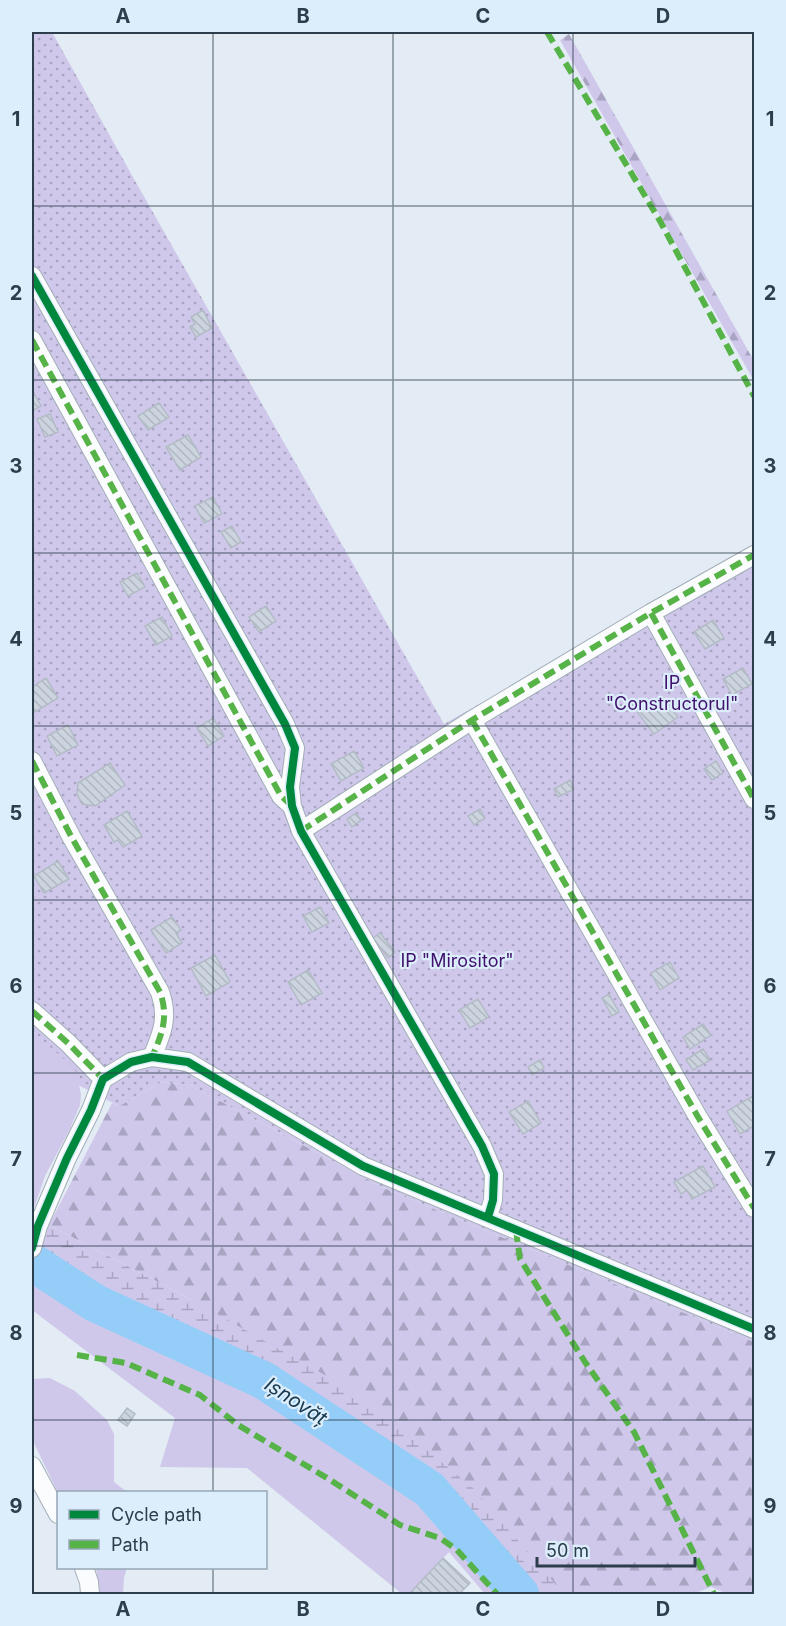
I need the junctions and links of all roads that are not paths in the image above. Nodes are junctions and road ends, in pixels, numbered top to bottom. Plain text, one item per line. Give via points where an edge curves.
1 (32, 276) edge
2 (32, 340) edge
3 (754, 555) edge
4 (651, 613) junction
5 (472, 720) junction
6 (32, 761) edge
7 (754, 799) edge
8 (292, 806) junction
9 (301, 831) junction
10 (32, 1011) edge
11 (152, 1057) junction
12 (103, 1079) junction
13 (754, 1208) edge
14 (488, 1218) junction
15 (32, 1248) edge
16 (754, 1329) edge
17 (32, 1466) edge
18 (57, 1512) edge
19 (84, 1569) edge
20 (90, 1594) edge

1 - 8 street via 285,724 295,748
2 - 8 street via 281,796
3 - 4 street
4 - 5 street
4 - 7 street
5 - 9 street
5 - 13 street
6 - 11 street via 160,992 165,1017
8 - 9 street
9 - 14 street via 482,1146 494,1174
10 - 12 street
11 - 12 street via 131,1062
11 - 14 street via 188,1062 363,1166
12 - 15 street
14 - 16 street
17 - 18 street
19 - 20 street

